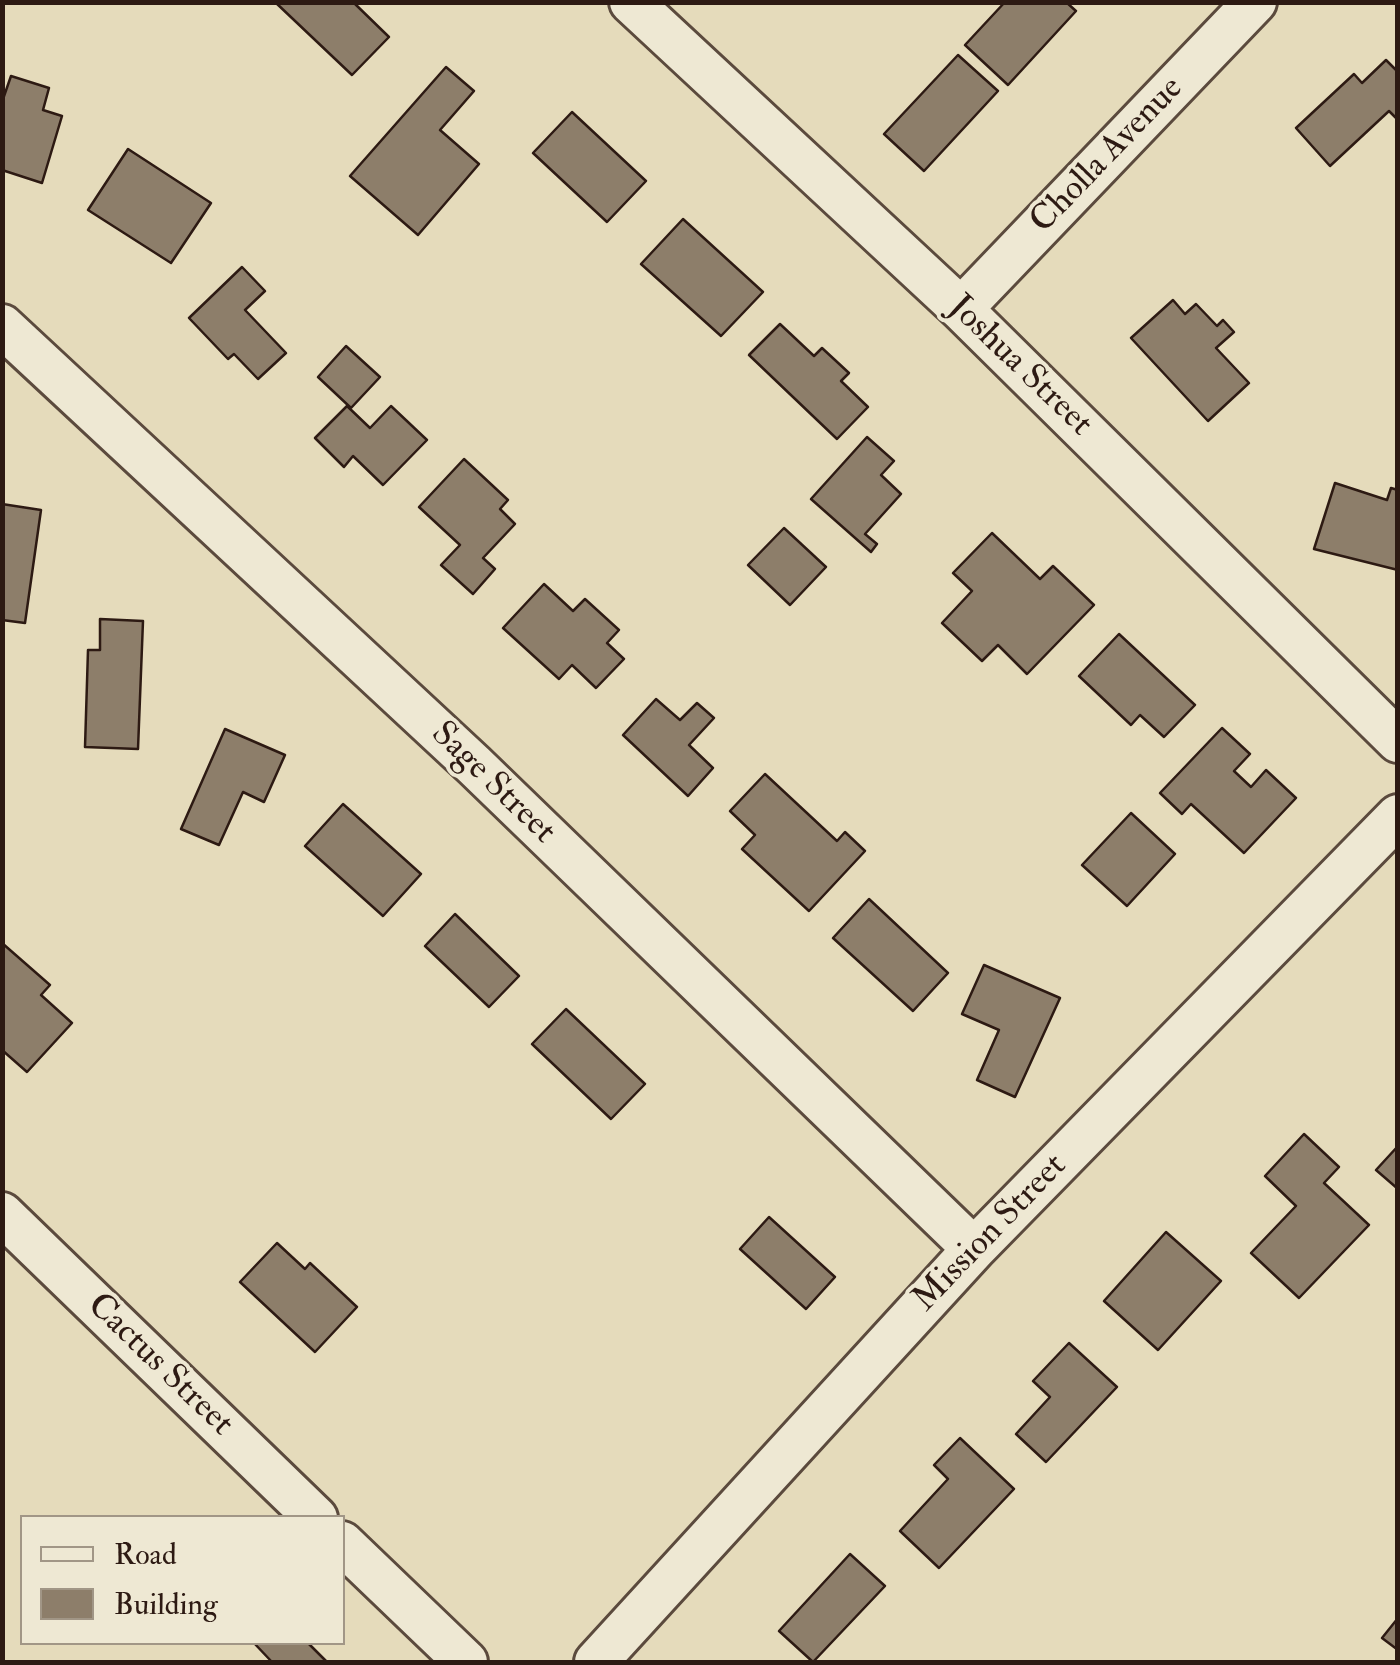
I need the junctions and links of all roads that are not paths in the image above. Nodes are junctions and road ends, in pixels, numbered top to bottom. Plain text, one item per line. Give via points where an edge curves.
1 (631, 2) edge
2 (1255, 2) edge
3 (960, 309) junction
4 (2, 326) edge
5 (1398, 741) edge
6 (1398, 816) edge
7 (2, 1214) edge
8 (974, 1249) junction
9 (313, 1515) edge
10 (345, 1546) edge
11 (466, 1662) edge
12 (596, 1662) edge

1 - 3 street, Joshua Street
2 - 3 street, Cholla Avenue
3 - 5 street, Joshua Street
4 - 8 street, Sage Street via 474,765
6 - 8 street, Mission Street
7 - 9 street, Cactus Street
8 - 12 street, Mission Street
10 - 11 street

